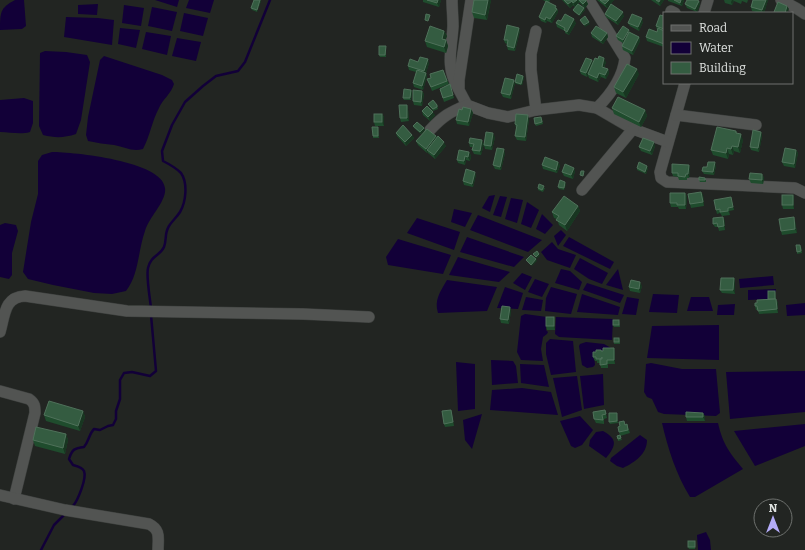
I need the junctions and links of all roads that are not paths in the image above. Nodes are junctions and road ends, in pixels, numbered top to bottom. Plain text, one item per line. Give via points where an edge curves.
1 (452, 0) edge
2 (471, 0) edge
3 (589, 0) edge
4 (708, 0) edge
5 (780, 0) edge
6 (704, 12) edge
7 (805, 14) edge
8 (536, 31) dead end
9 (685, 84) edge
10 (459, 90) junction
11 (468, 104) junction
12 (597, 108) junction
13 (536, 110) junction
14 (676, 114) junction
15 (756, 125) dead end
16 (633, 129) junction
17 (430, 130) edge
18 (668, 142) junction
19 (582, 190) dead end
20 (805, 193) edge
21 (369, 317) dead end
22 (0, 332) edge
23 (0, 391) edge
24 (0, 494) edge
25 (14, 499) junction
26 (158, 550) edge

1 - 10 street via 450,71
2 - 10 street
3 - 12 street via 626,58 618,82
4 - 6 street
5 - 7 street
8 - 13 street via 531,54 531,70
9 - 14 street
10 - 11 street
11 - 13 street via 488,113 508,117
11 - 17 street via 451,111
12 - 13 street via 579,105
12 - 16 street
14 - 15 street
14 - 18 street
16 - 18 street
16 - 19 street
18 - 20 street via 660,172 661,178 667,182 795,188
21 - 22 street via 127,311 17,296 7,307
23 - 25 street via 29,399 35,408
24 - 25 street
25 - 26 street via 149,524 158,532

